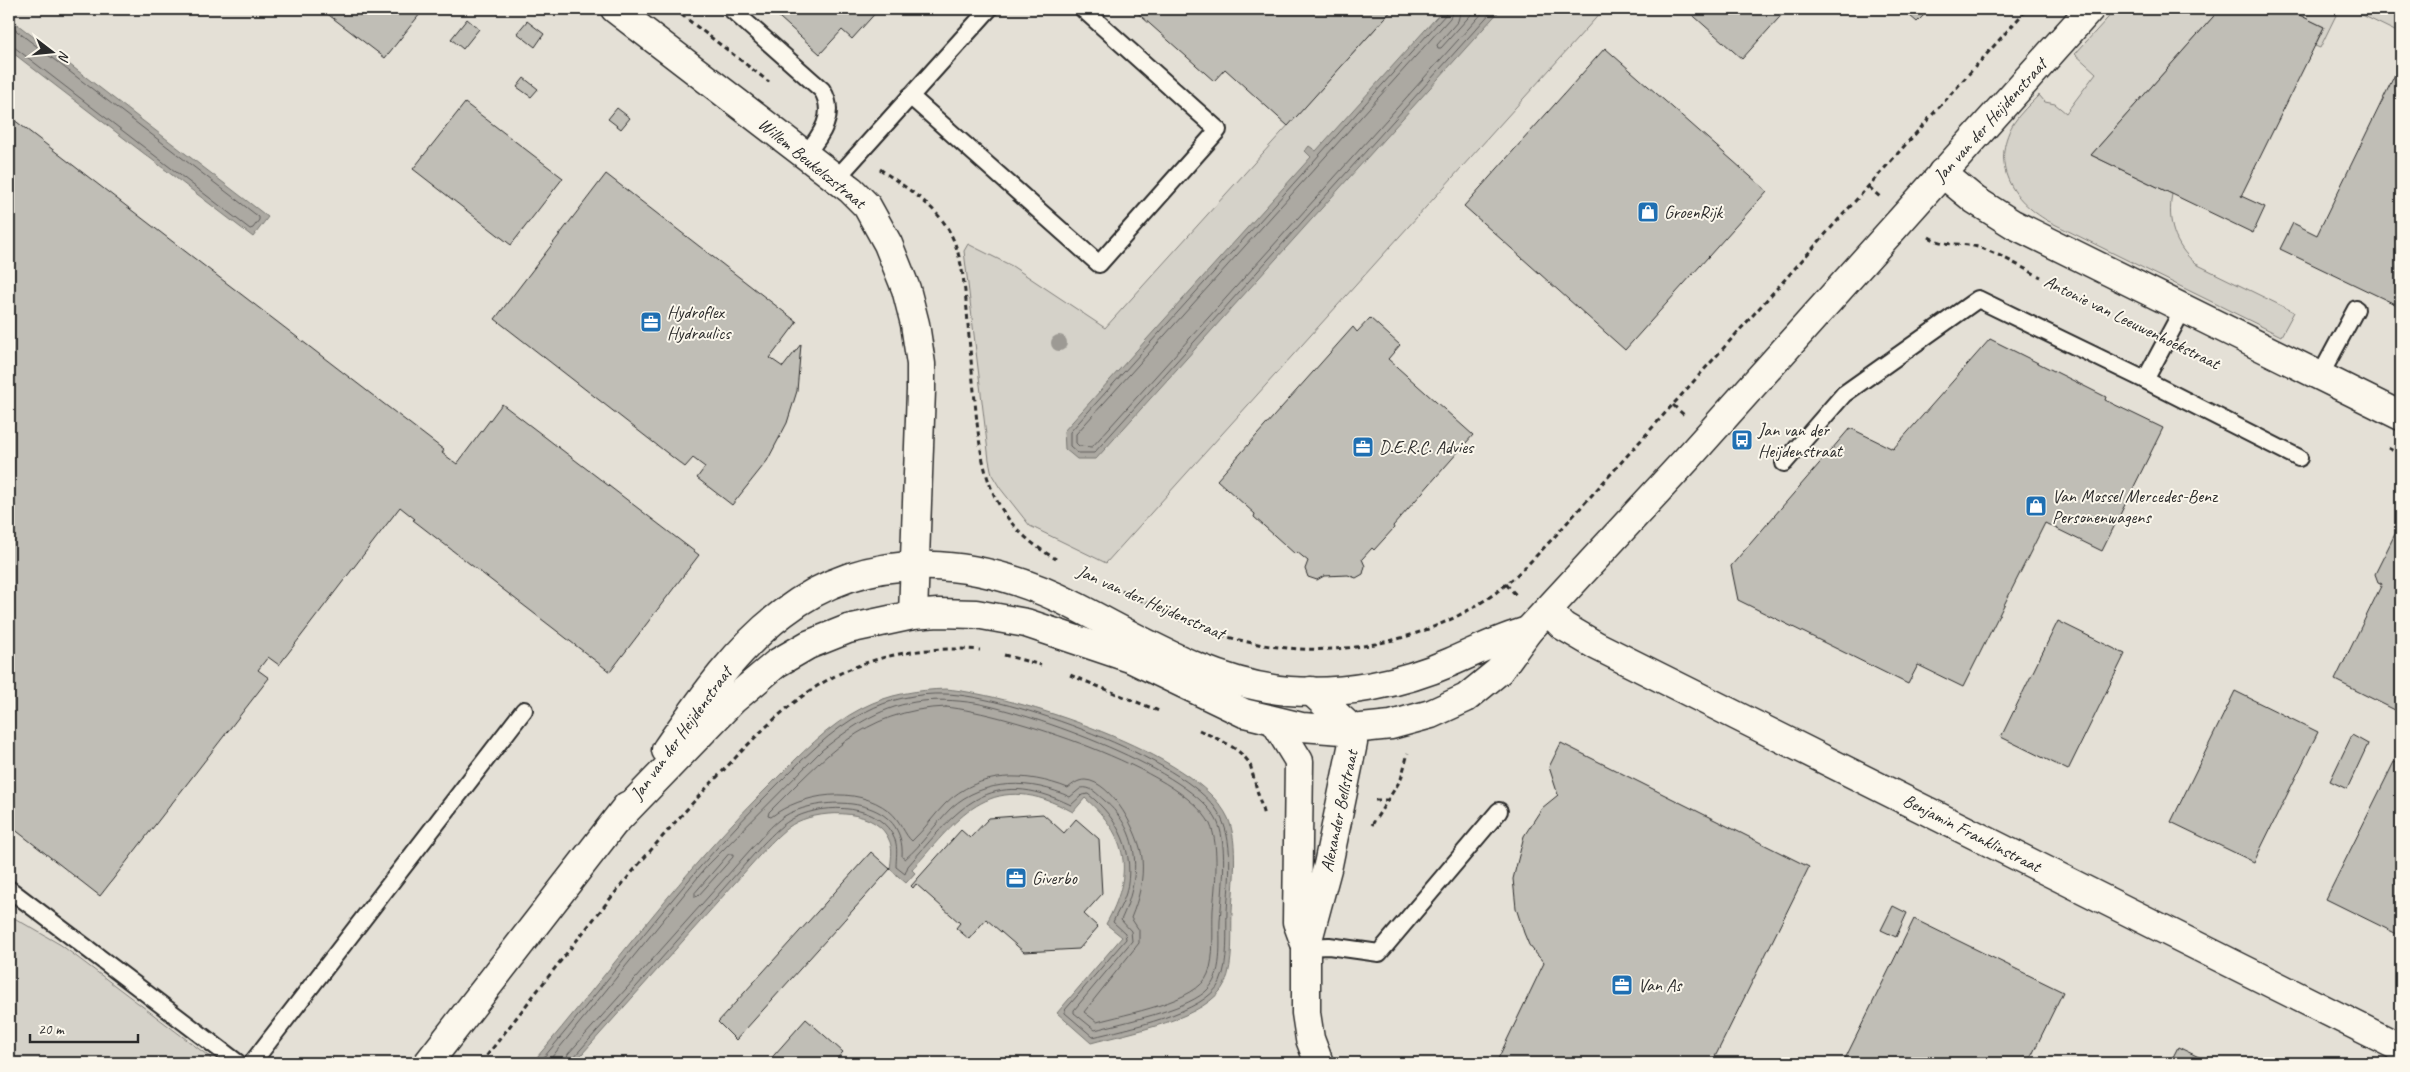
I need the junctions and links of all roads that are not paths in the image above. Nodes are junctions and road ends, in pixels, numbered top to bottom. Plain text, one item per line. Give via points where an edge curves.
1 (615, 9) edge
2 (731, 9) edge
3 (989, 9) edge
4 (1082, 9) edge
5 (2090, 9) edge
6 (910, 96) junction
7 (806, 155) junction
8 (1942, 173) junction
9 (836, 179) junction
10 (2183, 309) junction
11 (2356, 309) dead end
12 (2320, 376) junction
13 (2145, 380) junction
14 (2401, 416) edge
15 (2299, 458) dead end
16 (1784, 463) dead end
17 (915, 565) junction
18 (1548, 611) junction
19 (914, 615) junction
20 (1528, 631) junction
21 (1311, 691) junction
22 (524, 710) dead end
23 (1275, 722) junction
24 (1352, 729) junction
25 (1499, 811) dead end
26 (616, 821) junction
27 (9, 889) edge
28 (1306, 947) junction
29 (2401, 1048) edge
30 (1313, 1061) edge
31 (238, 1063) edge
32 (252, 1063) edge
33 (428, 1063) edge

1 - 7 street, Willem Beukelszstraat
2 - 7 lane via 827,98 829,107 825,126
3 - 6 lane
4 - 6 lane via 1218,130 1099,264
5 - 8 street, Jan van der Heijdenstraat
6 - 9 lane
7 - 9 street, Willem Beukelszstraat
8 - 10 street, Antonie van Leeuwenhoekstraat via 2000,217
8 - 18 street, Jan van der Heijdenstraat
9 - 17 street, Willem Beukelszstraat via 873,215 900,272 915,324 921,364
10 - 12 street, Antonie van Leeuwenhoekstraat
10 - 13 lane
11 - 12 lane
12 - 14 street, Antonie van Leeuwenhoekstraat
13 - 15 lane
13 - 16 lane via 1978,299 1844,394
17 - 19 street, Willem Beukelszstraat
17 - 21 street, Jan van der Heijdenstraat via 964,568 1019,582 1073,605 1201,669 1254,685
17 - 26 street, Jan van der Heijdenstraat via 852,577 815,592 781,614 706,694
18 - 20 street, Jan van der Heijdenstraat
18 - 29 street, Benjamin Franklinstraat via 1563,626 1597,646
19 - 23 street, Jan van der Heijdenstraat via 976,614 1026,623 1130,658 1231,707
19 - 26 street, Jan van der Heijdenstraat via 848,629 808,645 777,663 733,700
20 - 21 street, Jan van der Heijdenstraat via 1395,681 1344,690
20 - 24 street, Jan van der Heijdenstraat via 1499,671 1466,698 1424,716 1391,725
21 - 24 street, Alexander Bellstraat
22 - 32 lane
23 - 24 street, Jan van der Heijdenstraat via 1316,729
23 - 28 street, Alexander Bellstraat via 1299,761 1297,922
24 - 28 street, Alexander Bellstraat via 1354,743 1343,798
25 - 28 lane via 1379,953 1330,946
26 - 33 street, Jan van der Heijdenstraat
27 - 31 lane
28 - 30 street, Alexander Bellstraat via 1306,1013

